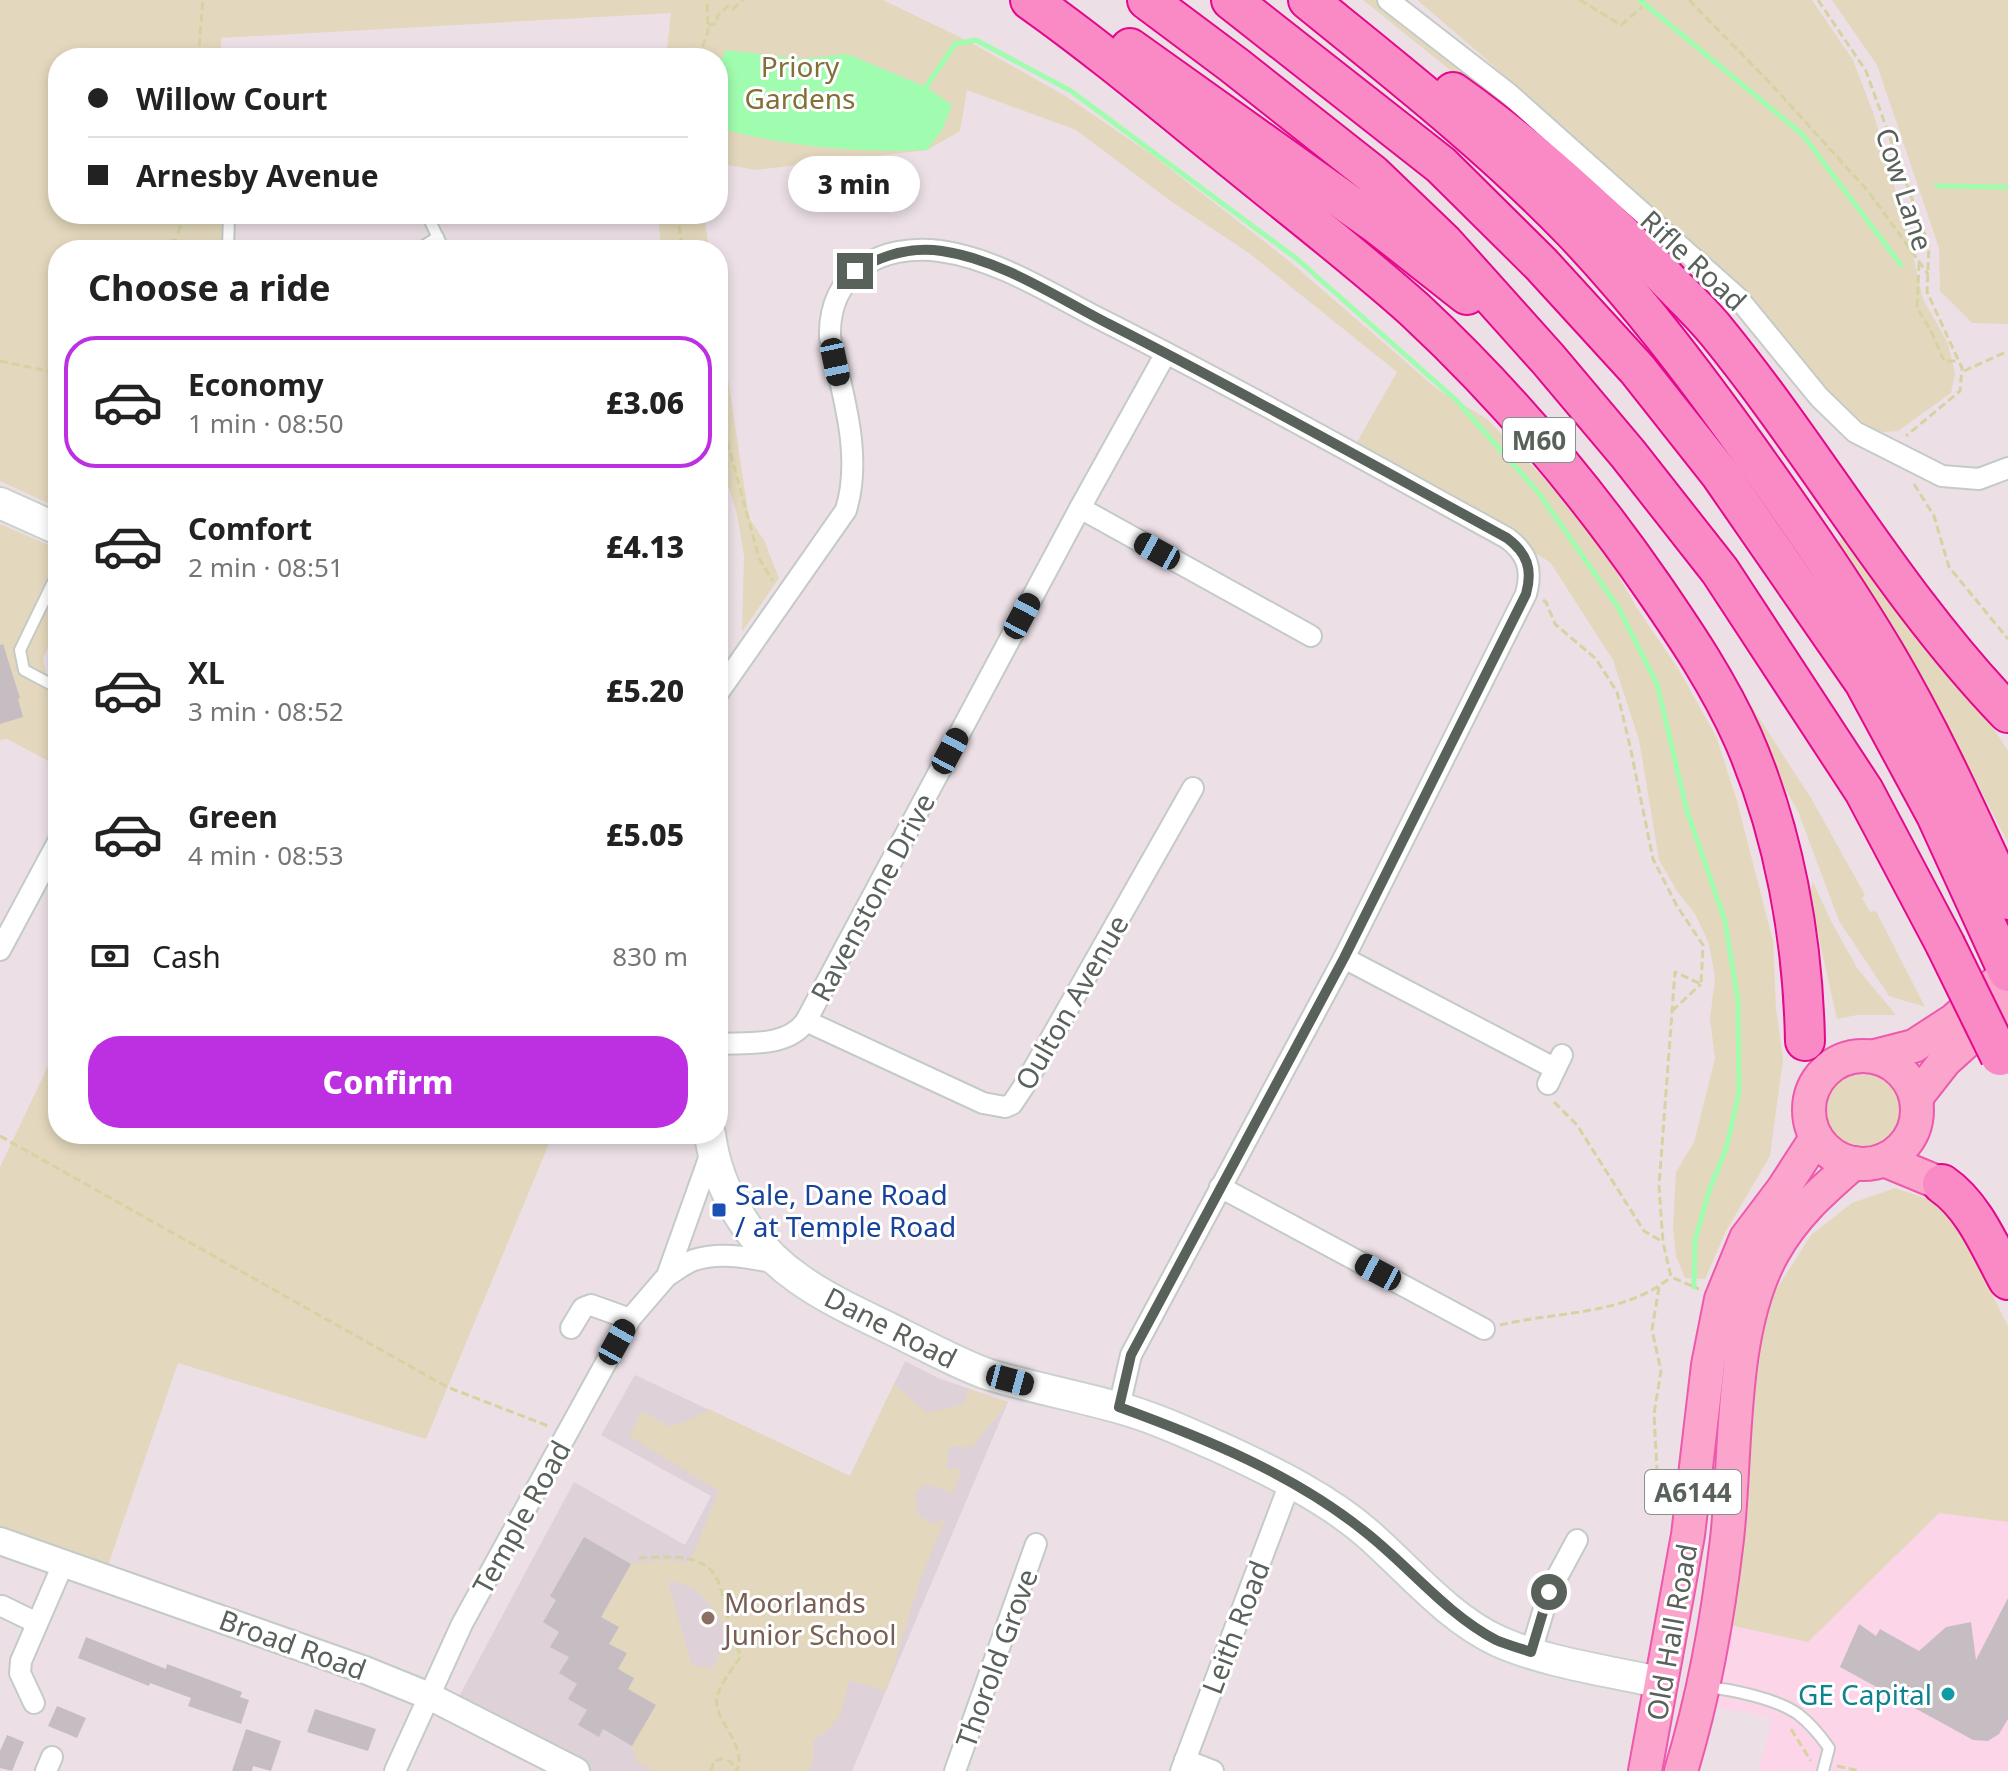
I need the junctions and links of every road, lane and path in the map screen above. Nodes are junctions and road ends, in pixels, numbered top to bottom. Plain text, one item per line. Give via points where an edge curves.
1 (203, 0) edge
2 (707, 0) edge
3 (743, 0) edge
4 (1030, 0) edge
5 (1060, 0) edge
6 (1147, 0) edge
7 (1231, 0) edge
8 (1308, 0) edge
9 (1314, 0) edge
10 (1388, 0) edge
11 (1580, 0) edge
12 (1689, 0) edge
13 (1818, 0) edge
14 (1642, 7) dead end
15 (708, 25) junction
16 (199, 48) edge
17 (701, 48) edge
18 (1486, 150) junction
19 (432, 224) edge
20 (438, 237) junction
21 (433, 240) edge
22 (439, 240) edge
23 (1919, 261) junction
24 (1928, 274) junction
25 (1166, 353) junction
26 (2007, 353) edge
27 (1548, 359) junction
28 (0, 361) edge
29 (1959, 361) junction
30 (48, 371) edge
31 (1963, 372) junction
32 (728, 444) edge
33 (1896, 455) junction
34 (2008, 468) edge
35 (0, 503) edge
36 (1080, 508) junction
37 (48, 525) edge
38 (48, 593) edge
39 (1526, 594) junction
40 (785, 600) junction
41 (1820, 619) junction
42 (1311, 636) dead end
43 (2008, 639) edge
44 (728, 679) edge
45 (48, 683) edge
46 (2008, 713) edge
47 (1193, 788) dead end
48 (48, 861) edge
49 (1996, 911) edge
50 (0, 950) edge
51 (1344, 958) junction
52 (2008, 972) edge
53 (1701, 984) junction
54 (2008, 1004) edge
55 (1672, 1011) junction
56 (806, 1021) junction
57 (1805, 1041) joint
58 (728, 1043) edge
59 (1875, 1056) junction
60 (2004, 1066) edge
61 (1555, 1069) joint
62 (1916, 1098) junction
63 (1809, 1102) junction
64 (0, 1136) edge
65 (1816, 1138) junction
66 (710, 1144) edge
67 (712, 1144) edge
68 (1869, 1162) junction
69 (1942, 1184) joint
70 (1220, 1187) junction
71 (1663, 1242) junction
72 (777, 1263) junction
73 (667, 1276) junction
74 (1671, 1277) junction
75 (2008, 1280) edge
76 (1659, 1287) junction
77 (1721, 1299) junction
78 (630, 1319) junction
79 (571, 1328) dead end
80 (1484, 1329) joint
81 (1119, 1407) junction
82 (567, 1434) junction
83 (1290, 1483) junction
84 (1670, 1491) dead end
85 (1577, 1540) dead end
86 (0, 1541) edge
87 (1036, 1544) dead end
88 (639, 1558) dead end
89 (64, 1562) junction
90 (2, 1606) edge
91 (37, 1623) junction
92 (1531, 1652) junction
93 (1662, 1683) junction
94 (1703, 1687) junction
95 (429, 1696) junction
96 (34, 1703) dead end
97 (1791, 1729) dead end
98 (1183, 1766) edge
99 (1822, 1768) edge
100 (395, 1771) edge
101 (576, 1771) edge
102 (711, 1771) edge
103 (736, 1771) edge
104 (955, 1771) edge
105 (1213, 1771) edge
106 (1645, 1771) edge
107 (1681, 1771) edge
108 (1860, 1771) edge

1 - 16 path
2 - 15 path
3 - 15 path
4 - 57 highway, M60 via 1415,311 1520,417 1610,523 1695,648 1743,738 1775,829 1794,914
5 - 27 highway, M60 via 1378,225
6 - 27 highway, M60 via 1372,174 1444,243
7 - 41 highway via 1441,165 1541,264 1637,369 1720,474
8 - 18 highway
9 - 46 highway via 1512,134 1716,330 1883,559
10 - 33 street, Rifle Road via 1509,94 1727,287 1846,424
11 - 14 path via 1621,25
12 - 23 path via 1868,191
13 - 24 path, Cow Lane via 1866,71 1929,246
15 - 17 path
18 - 41 highway via 1645,338 1752,486
18 - 49 highway via 1574,232 1677,350 1829,564 1889,659 1955,784
19 - 20 lane
20 - 21 lane
20 - 22 lane
23 - 24 path
23 - 29 path via 1917,308 1944,361
24 - 29 path, Cow Lane via 1927,292
25 - 36 street, Ravenstone Drive
25 - 39 street via 1507,538 1527,560
25 - 40 street via 987,262 942,251 904,251 855,271 834,299 829,318 851,443 853,487 846,510
26 - 31 path
27 - 60 highway, M60, bridge via 1720,571 1864,791
28 - 30 path
29 - 31 path, Cow Lane
31 - 33 path via 1960,391 1903,438
32 - 40 path via 759,558
33 - 34 street, Rifle Road via 1942,476 1979,479
33 - 43 path via 1934,516 1949,567
35 - 37 main road
36 - 42 street
36 - 56 street, Ravenstone Drive
38 - 45 lane via 20,650 24,670
39 - 51 street
39 - 53 path via 1546,602 1555,624 1596,659 1617,692 1653,859 1703,945
40 - 44 street
41 - 49 highway via 1864,682 1936,815
47 - 56 street, Oulton Avenue via 1012,1104 997,1108 983,1103
48 - 50 street
49 - 52 highway
51 - 61 street
51 - 70 street
52 - 59 main road via 1954,1020 1914,1046
53 - 55 path
53 - 55 path via 1675,972
54 - 62 main road via 1945,1061
55 - 71 path via 1659,1186
56 - 58 street, Ravenstone Drive via 794,1035 778,1040
57 - 63 main road
59 - 62 main road via 1902,1071
59 - 63 main road via 1857,1055 1825,1070
61 - 71 path via 1555,1104 1577,1125 1644,1231
62 - 68 main road via 1912,1135 1900,1150
63 - 65 main road
64 - 82 path via 447,1387
65 - 68 main road via 1839,1159
65 - 77 main road, Old Hall Road / A6144 via 1746,1238
66 - 73 street, Temple Road
67 - 72 main road, Dane Road via 721,1177 747,1228
68 - 69 main road
68 - 94 main road, Old Hall Road / A6144 via 1805,1205 1772,1254 1752,1308 1740,1370 1727,1540
69 - 75 highway via 1957,1194 1978,1224
70 - 80 street
70 - 81 street via 1131,1355
71 - 74 path
72 - 73 street, Temple Road via 741,1256 694,1260
72 - 81 main road, Dane Road via 849,1308 955,1361
73 - 78 street, Temple Road
74 - 76 path
74 - 77 path
76 - 80 path via 1612,1306
76 - 84 path via 1652,1330 1661,1371 1654,1414 1656,1456 1657,1470
77 - 93 main road, Old Hall Road / A6144
78 - 79 street via 591,1305 583,1308
78 - 82 street, Temple Road
81 - 83 main road, Dane Road via 1186,1432
82 - 95 street, Temple Road via 462,1624
83 - 92 main road, Dane Road via 1366,1531 1461,1618 1498,1641
83 - 98 street, Leith Road
85 - 92 street via 1549,1592
86 - 89 street, Broad Road
87 - 104 street, Thorold Grove
88 - 103 path via 686,1557 704,1564 723,1590 741,1656 717,1695 718,1709 737,1747
89 - 91 street
89 - 95 street, Broad Road
90 - 91 street
91 - 96 street via 20,1673
92 - 93 main road, Dane Road
93 - 94 main road, Dane Road
93 - 106 main road, Old Hall Road / A6144
94 - 99 lane via 1734,1689 1796,1712 1829,1748
94 - 107 main road, Old Hall Road / A6144
95 - 100 street, Temple Road
95 - 101 street, Broad Road
97 - 99 path
98 - 105 street
99 - 108 path
102 - 103 path via 714,1761 722,1759

